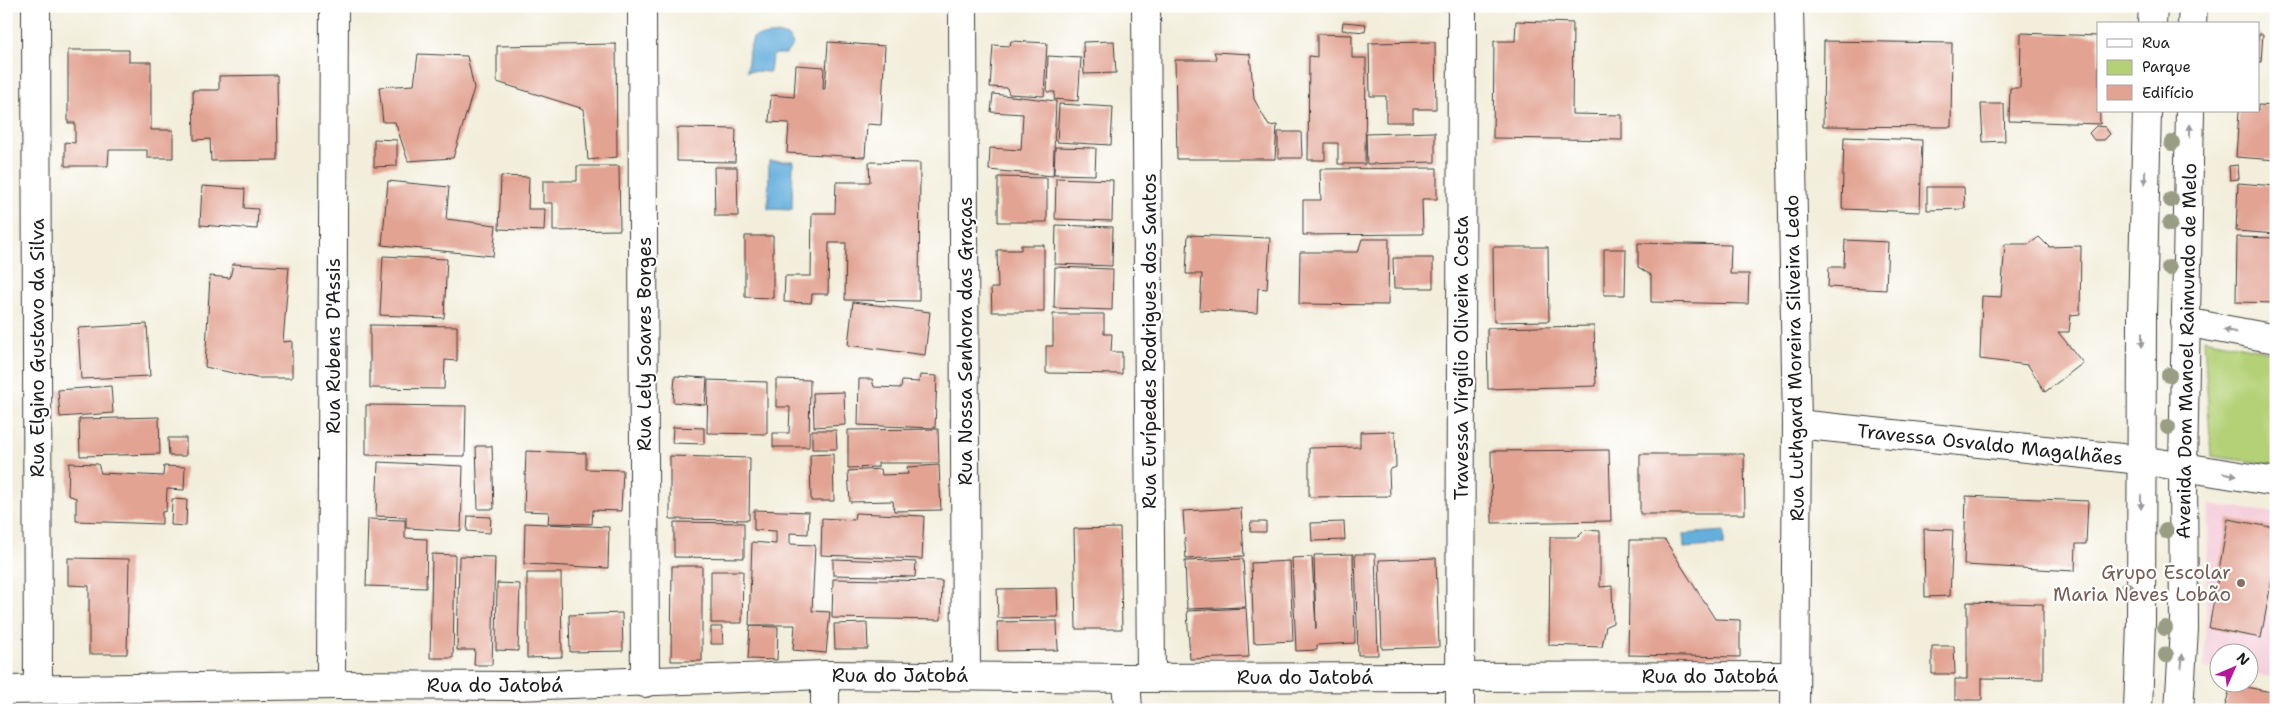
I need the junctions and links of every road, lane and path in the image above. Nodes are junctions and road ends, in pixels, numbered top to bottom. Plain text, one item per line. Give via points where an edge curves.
1 (36, 6) edge
2 (334, 6) edge
3 (642, 6) edge
4 (963, 6) edge
5 (1146, 6) edge
6 (1462, 6) edge
7 (1789, 6) edge
8 (2153, 6) edge
9 (2193, 6) edge
10 (2152, 22) edge
11 (2192, 22) edge
12 (2147, 112) edge
13 (2190, 112) edge
14 (2185, 322) junction
15 (2276, 339) edge
16 (1797, 424) junction
17 (2141, 460) junction
18 (2183, 467) junction
19 (2276, 482) edge
20 (825, 675) junction
21 (966, 676) junction
22 (1794, 676) junction
23 (1139, 677) junction
24 (1460, 677) junction
25 (645, 683) junction
26 (331, 685) junction
27 (38, 689) junction
28 (6, 690) edge
29 (515, 698) edge
30 (825, 710) edge
31 (1128, 710) edge
32 (1460, 710) edge
33 (1795, 710) edge
34 (2138, 710) edge
35 (2179, 710) edge

1 - 27 street, Rua Elgino Gustavo da Silva
2 - 26 street, Rua Rubens D'Assis
3 - 25 street, Rua Lely Soares Borges
4 - 21 street, Rua Nossa Senhora das Graças
5 - 23 street, Rua Eurípedes Rodrigues dos Santos
6 - 24 street, Travessa Virgílio Oliveira Costa
7 - 16 street, Rua Luthgard Moreira Silveira Ledo
8 - 10 street
9 - 11 street
12 -> 17 street
14 -> 13 street, Avenida Dom Manoel Raimundo de Melo
15 -> 14 street
14 - 18 street, Avenida Dom Manoel Raimundo de Melo
16 - 17 street, Travessa Osvaldo Magalhães
16 - 22 street, Rua Luthgard Moreira Silveira Ledo
17 - 18 street, Travessa Osvaldo Magalhães
17 -> 34 street
18 -> 19 street, Travessa Osvaldo Magalhães
35 -> 18 street, Avenida Dom Manoel Raimundo de Melo via 2184,629
20 - 21 street, Rua do Jatobá
20 - 25 street, Rua do Jatobá
20 - 30 street
21 - 23 street, Rua do Jatobá
22 - 24 street, Rua do Jatobá
22 - 33 street, Rua Luthgard Moreira Silveira Ledo
23 - 24 street, Rua do Jatobá
23 - 31 street, Rua Eurípedes Rodrigues dos Santos
24 - 32 street, Travessa Virgílio Oliveira Costa
25 - 29 street, Rua do Jatobá
26 - 27 street, Rua do Jatobá
26 - 29 street, Rua do Jatobá
27 - 28 street, Rua do Jatobá

